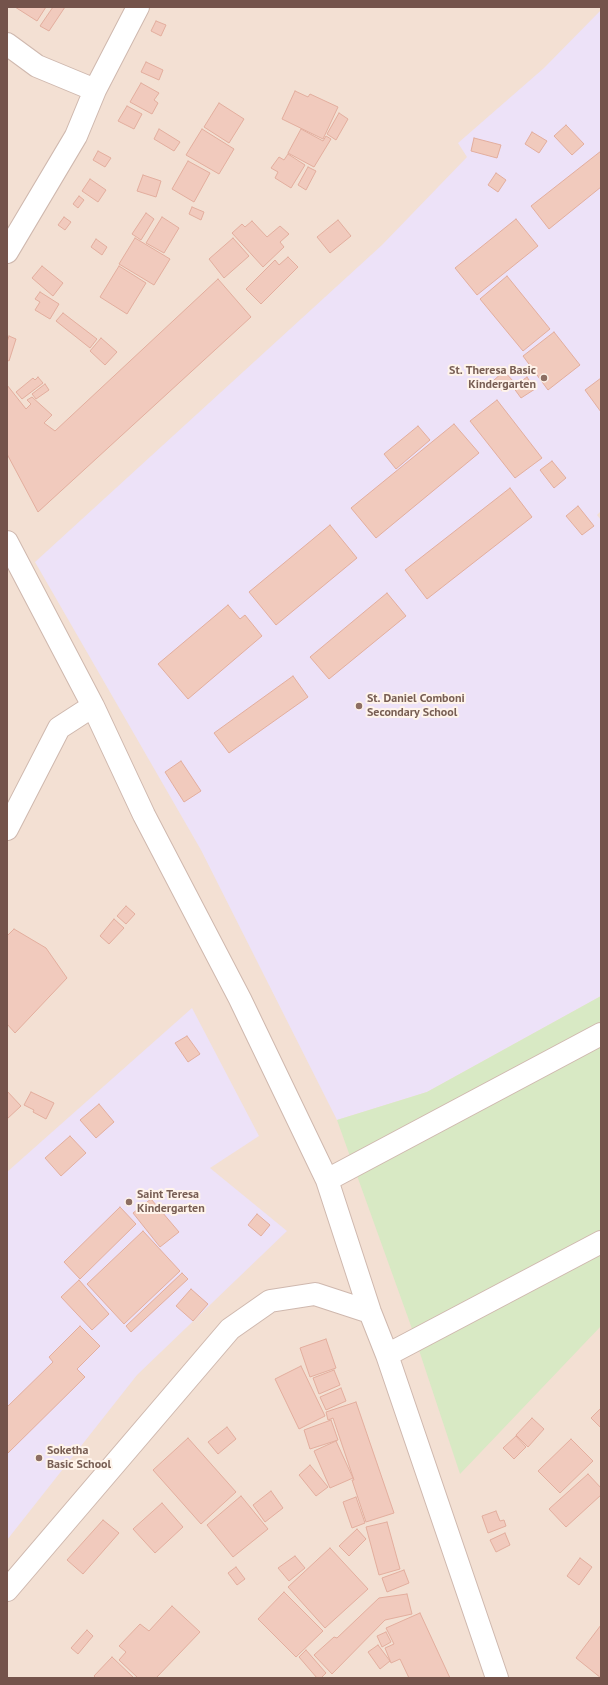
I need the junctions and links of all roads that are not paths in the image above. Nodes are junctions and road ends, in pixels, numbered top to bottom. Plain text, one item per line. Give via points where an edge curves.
1 (138, 7) edge
2 (7, 44) edge
3 (95, 90) junction
4 (7, 252) edge
5 (7, 542) edge
6 (93, 706) junction
7 (7, 829) edge
8 (601, 1034) edge
9 (327, 1180) junction
10 (601, 1242) edge
11 (370, 1312) junction
12 (387, 1355) junction
13 (7, 1590) edge
14 (497, 1678) edge

1 - 3 street
2 - 3 street via 37,66
3 - 4 street via 76,136
5 - 6 street
6 - 7 street via 59,728
6 - 9 street via 144,814 240,999
8 - 9 street
9 - 11 street
10 - 12 street
11 - 12 street
11 - 13 street via 315,1294 270,1301 230,1329
12 - 14 street

